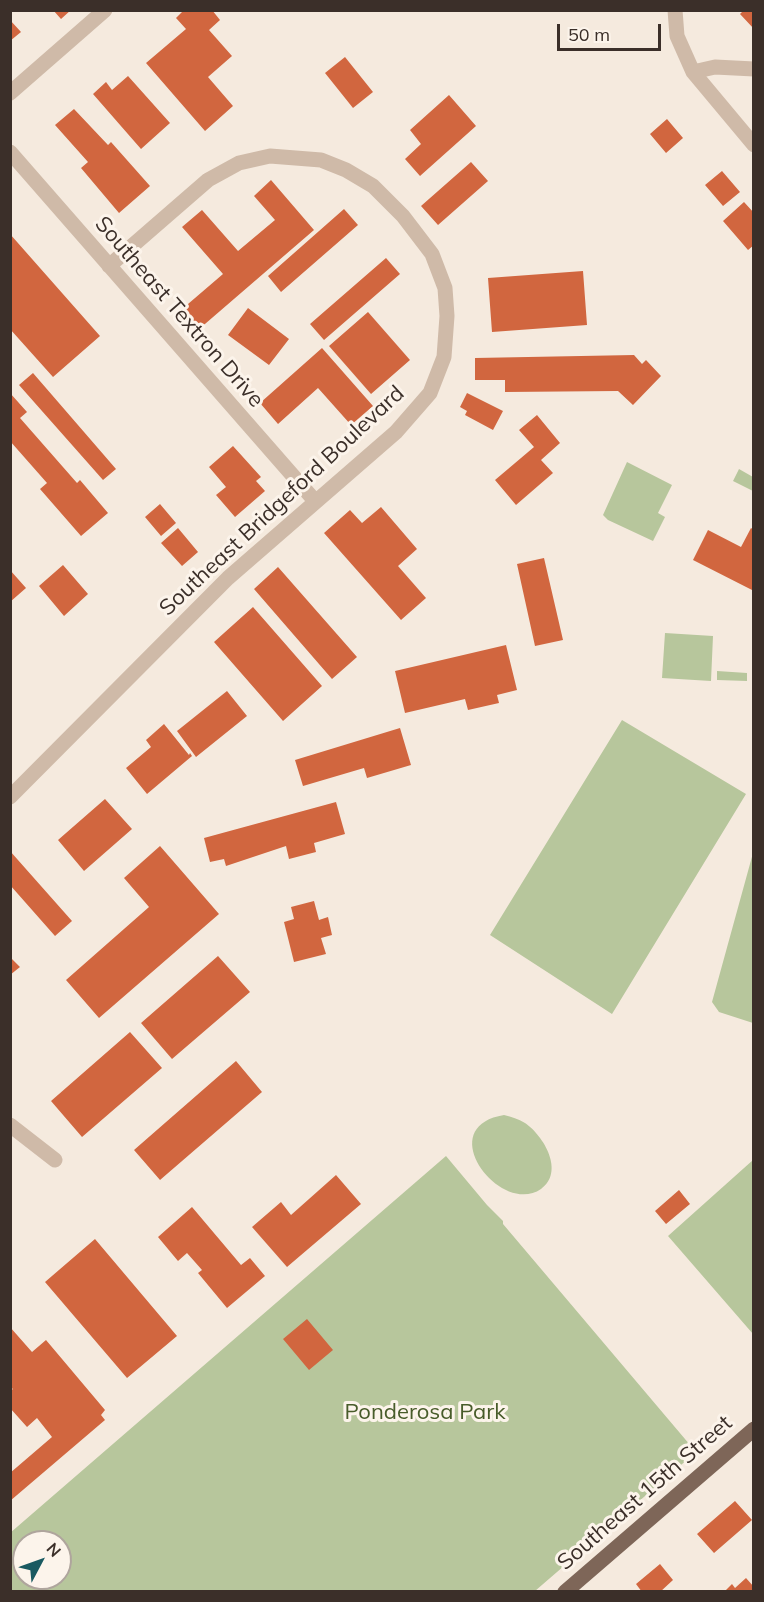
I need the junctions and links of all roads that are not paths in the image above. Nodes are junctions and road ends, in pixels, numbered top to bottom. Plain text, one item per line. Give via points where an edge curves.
1 (105, 10) edge
2 (675, 10) edge
3 (753, 69) edge
4 (693, 72) junction
5 (10, 93) edge
6 (753, 145) edge
7 (10, 152) edge
8 (109, 266) junction
9 (315, 501) junction
10 (10, 798) edge
11 (10, 1125) edge
12 (55, 1160) dead end
13 (753, 1429) edge
14 (573, 1589) edge

1 - 5 street
2 - 4 street via 677,36
3 - 4 street via 715,67
4 - 6 street
7 - 8 street, Southeast Textron Drive
8 - 9 street, Southeast Textron Drive
8 - 9 street, Southeast Bridgeford Boulevard via 208,180 239,164 270,156 321,160 346,170 373,186 402,216 432,254 445,288 444,357 430,393 396,432
9 - 10 street, Southeast Bridgeford Boulevard via 228,578
11 - 12 street
13 - 14 main road, Southeast 15th Street

